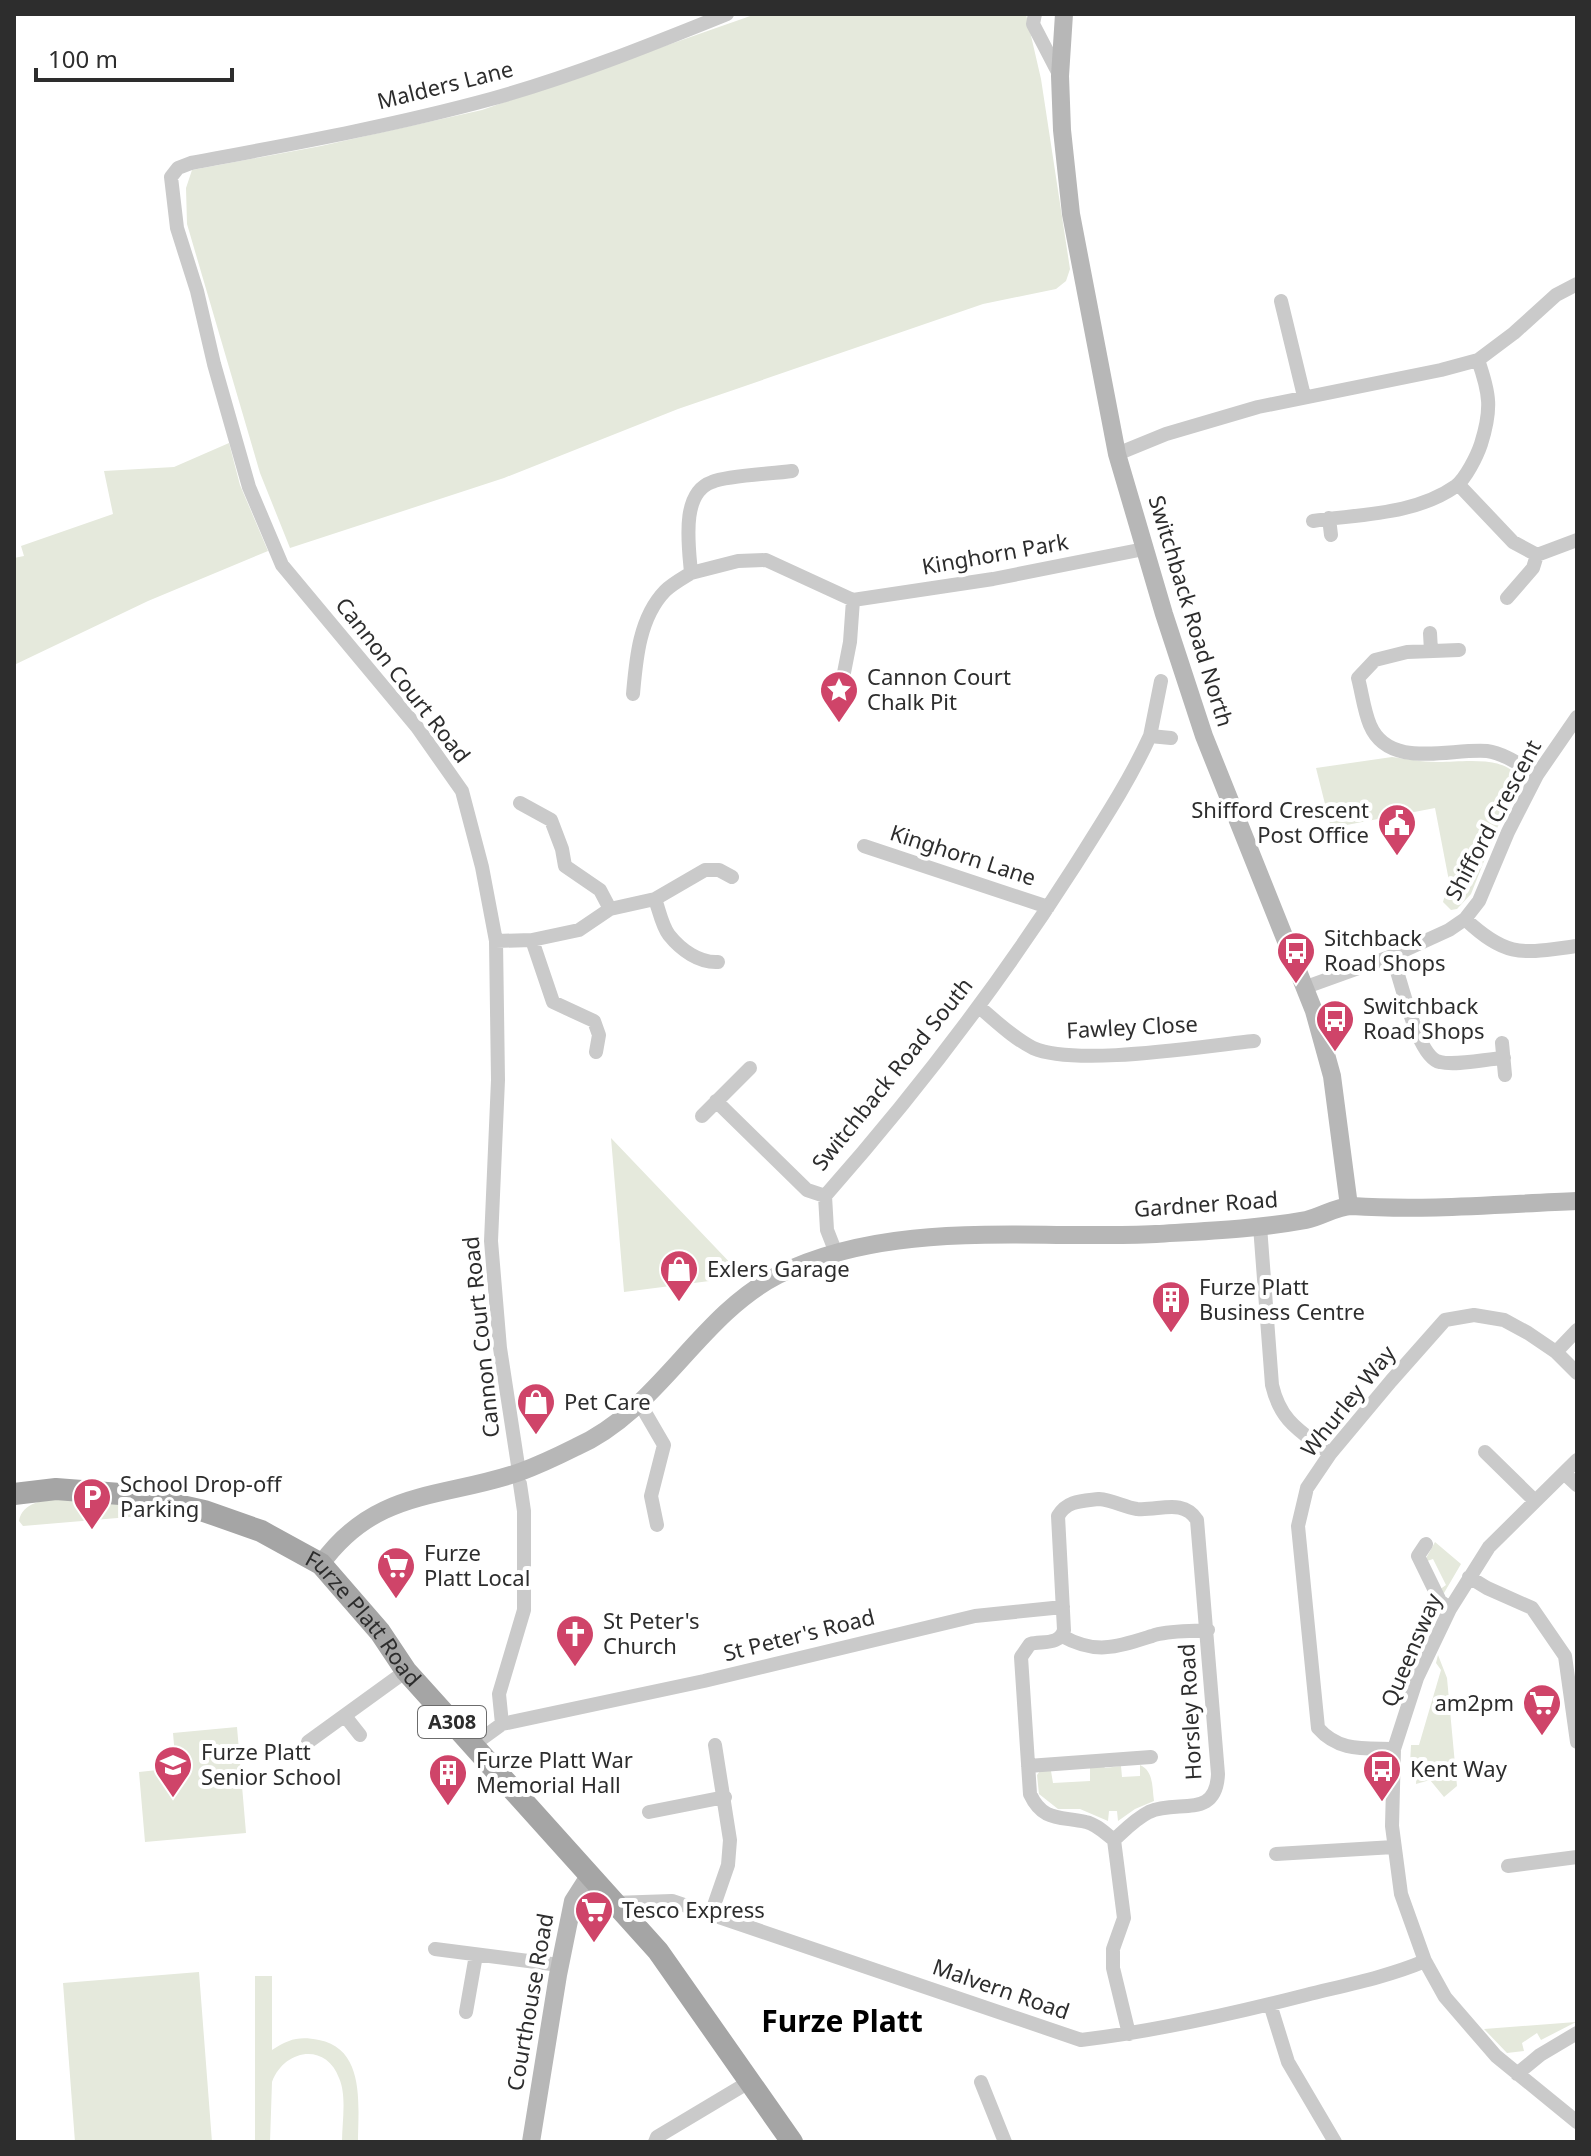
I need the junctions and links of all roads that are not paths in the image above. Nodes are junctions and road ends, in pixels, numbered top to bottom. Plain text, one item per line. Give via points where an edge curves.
1 (727, 14) edge
2 (1035, 14) edge
3 (1064, 14) edge
4 (1060, 76) junction
5 (171, 177) joint
6 (1577, 284) edge
7 (1281, 301) dead end
8 (1478, 360) junction
9 (1304, 396) junction
10 (1117, 454) junction
11 (792, 471) dead end
12 (1458, 484) junction
13 (1329, 518) junction
14 (1313, 521) dead end
15 (1331, 535) dead end
16 (1577, 540) edge
17 (1144, 549) junction
18 (1537, 555) junction
19 (691, 573) junction
20 (1507, 598) dead end
21 (853, 600) junction
22 (1430, 633) dead end
23 (1459, 650) dead end
24 (1431, 651) junction
25 (1161, 681) dead end
26 (841, 688) dead end
27 (633, 694) dead end
28 (1577, 717) edge
29 (1150, 736) junction
30 (1171, 738) dead end
31 (1537, 775) junction
32 (520, 803) dead end
33 (864, 846) dead end
34 (732, 877) dead end
35 (655, 899) junction
36 (1048, 907) junction
37 (610, 909) junction
38 (1465, 919) junction
39 (532, 940) junction
40 (496, 941) junction
41 (1577, 946) edge
42 (1392, 956) junction
43 (718, 962) dead end
44 (1306, 987) junction
45 (979, 1007) junction
46 (1254, 1041) dead end
47 (596, 1052) dead end
48 (750, 1068) dead end
49 (1505, 1075) dead end
50 (716, 1101) junction
51 (702, 1116) dead end
52 (825, 1196) junction
53 (1577, 1201) edge
54 (1349, 1206) junction
55 (1260, 1226) junction
56 (836, 1253) junction
57 (1577, 1330) edge
58 (1556, 1352) junction
59 (1577, 1373) edge
60 (639, 1402) junction
61 (1485, 1452) dead end
62 (1330, 1454) junction
63 (1577, 1460) edge
64 (1564, 1473) junction
65 (520, 1478) junction
66 (1577, 1485) edge
67 (14, 1494) edge
68 (1534, 1500) junction
69 (657, 1525) dead end
70 (1426, 1544) dead end
71 (321, 1564) junction
72 (1469, 1577) junction
73 (1063, 1607) junction
74 (1450, 1609) junction
75 (1208, 1630) junction
76 (1062, 1636) junction
77 (406, 1671) junction
78 (1573, 1687) edge
79 (345, 1716) junction
80 (502, 1724) junction
81 (360, 1735) dead end
82 (308, 1742) dead end
83 (1577, 1742) edge
84 (473, 1745) junction
85 (715, 1745) dead end
86 (1394, 1749) junction
87 (1151, 1757) dead end
88 (1028, 1766) junction
89 (725, 1797) junction
90 (649, 1812) dead end
91 (1114, 1840) junction
92 (1394, 1847) junction
93 (1276, 1854) dead end
94 (1577, 1857) edge
95 (1508, 1866) dead end
96 (589, 1876) junction
97 (613, 1903) junction
98 (711, 1914) junction
99 (435, 1949) dead end
100 (476, 1955) junction
101 (1425, 1961) junction
102 (559, 1965) junction
103 (1270, 2004) junction
104 (466, 2012) dead end
105 (1577, 2033) edge
106 (1129, 2034) junction
107 (1517, 2074) junction
108 (749, 2082) junction
109 (981, 2082) dead end
110 (1577, 2122) edge
111 (531, 2142) edge
112 (655, 2142) edge
113 (792, 2142) edge
114 (1005, 2142) edge
115 (1335, 2142) edge

1 - 5 street, Malders Lane via 492,99 191,163
2 - 4 street via 1033,24
3 - 4 main road, Switchback Road North
4 - 10 main road, Switchback Road North via 1071,214
5 - 40 street, Cannon Court Road via 177,228 249,487 282,565 417,727 462,791
6 - 8 street via 1556,295
7 - 9 street
8 - 9 street
8 - 12 street via 1489,391 1488,421 1478,452
9 - 10 street via 1166,434
10 - 17 main road, Switchback Road North
11 - 19 street via 710,482 696,495
12 - 13 street via 1424,502 1390,511
12 - 18 street via 1513,542
13 - 14 street
13 - 15 street
16 - 18 street
17 - 21 street, Kinghorn Park
17 - 44 main road, Switchback Road North via 1204,736
18 - 20 street via 1533,568
19 - 21 street via 766,560
19 - 27 street via 665,591 651,612 640,638
21 - 26 street
22 - 24 street
23 - 24 street
24 - 31 street via 1375,660 1351,675 1369,724 1383,744 1412,753 1490,751
25 - 29 street, Switchback Road South
28 - 31 street, Shifford Crescent
29 - 30 street
29 - 36 street, Switchback Road South via 1134,771
31 - 38 street, Shifford Crescent via 1479,901
32 - 37 street via 551,820 565,866 600,890
33 - 36 street, Kinghorn Lane
34 - 35 street via 705,870
35 - 37 street
35 - 43 street via 668,934 693,957
36 - 45 street, Switchback Road South
37 - 39 street via 579,930
38 - 41 street via 1504,949
38 - 42 street, Shifford Crescent
39 - 40 street
39 - 47 street via 553,1002 594,1021 599,1035
40 - 65 street, Cannon Court Road via 498,1080 491,1241 500,1348
42 - 44 street, Shifford Crescent
42 - 49 street via 1427,1055 1439,1063 1503,1051
44 - 54 main road, Switchback Road North via 1332,1076
45 - 46 street, Fawley Close via 1010,1034 1058,1054 1099,1056
45 - 52 street, Switchback Road South via 893,1119
48 - 50 street
50 - 51 street
50 - 52 street via 807,1190
52 - 56 street, Switchback Road South via 827,1230
53 - 54 main road, Gardner Road via 1411,1210
54 - 55 main road, Gardner Road via 1310,1219
55 - 56 main road, Gardner Road via 1152,1234 1002,1234 885,1242
55 - 62 street via 1277,1406
56 - 60 main road via 753,1290
57 - 58 street
58 - 59 street, Whurley Way
58 - 62 street, Whurley Way via 1504,1320 1474,1315 1445,1320
60 - 65 main road via 581,1445
60 - 69 street via 664,1445 651,1496
61 - 68 street
62 - 86 street, Whurley Way via 1307,1488 1298,1526 1318,1728 1329,1741 1346,1747
63 - 64 street, Queensway
64 - 66 street
64 - 68 street, Queensway
65 - 71 main road via 412,1498 364,1521
65 - 80 street, Cannon Court Road via 524,1610 499,1694
67 - 71 main road, Furze Platt Road / A308 via 56,1489 133,1495 261,1531
68 - 72 street, Queensway via 1489,1547
70 - 74 street via 1418,1556 1440,1601
71 - 77 main road, Furze Platt Road / A308
72 - 74 street, Queensway
72 - 78 street via 1532,1608 1565,1656
73 - 75 street, Horsley Road via 1057,1522 1066,1506 1108,1499 1136,1509 1182,1508 1199,1526
73 - 76 street
73 - 80 street, St Peter's Road via 996,1612
74 - 86 street, Queensway via 1417,1678
75 - 76 street via 1092,1648
75 - 91 street, Horsley Road via 1216,1790 1204,1804 1150,1812
76 - 88 street via 1030,1644 1022,1653
77 - 79 street
77 - 84 main road, Furze Platt Road / A308
78 - 83 street
79 - 81 street
79 - 82 street
80 - 84 street, St Peter's Road
84 - 96 main road, Furze Platt Road / A308
85 - 89 street
86 - 92 street, Queensway
87 - 88 street
88 - 91 street via 1035,1805 1049,1816 1090,1822
89 - 90 street
89 - 98 street via 728,1865
91 - 106 street via 1124,1918 1113,1949 1113,1968
92 - 93 street
92 - 101 street, Queensway via 1401,1894
94 - 95 street
96 - 97 main road, Furze Platt Road / A308
96 - 102 main road, Courthouse Road via 573,1901
97 - 98 street, Malvern Road via 672,1901
97 - 108 main road, Furze Platt Road / A308 via 658,1951
98 - 106 street, Malvern Road via 1081,2040
99 - 100 street
100 - 102 street
100 - 104 street
101 - 103 street, Malvern Road
101 - 107 street, Queensway via 1445,1997
102 - 111 main road, Courthouse Road
103 - 106 street, Malvern Road
103 - 115 street via 1288,2062
105 - 107 street
107 - 110 street, Queensway
108 - 112 street
108 - 113 main road, Furze Platt Road / A308
109 - 114 street

